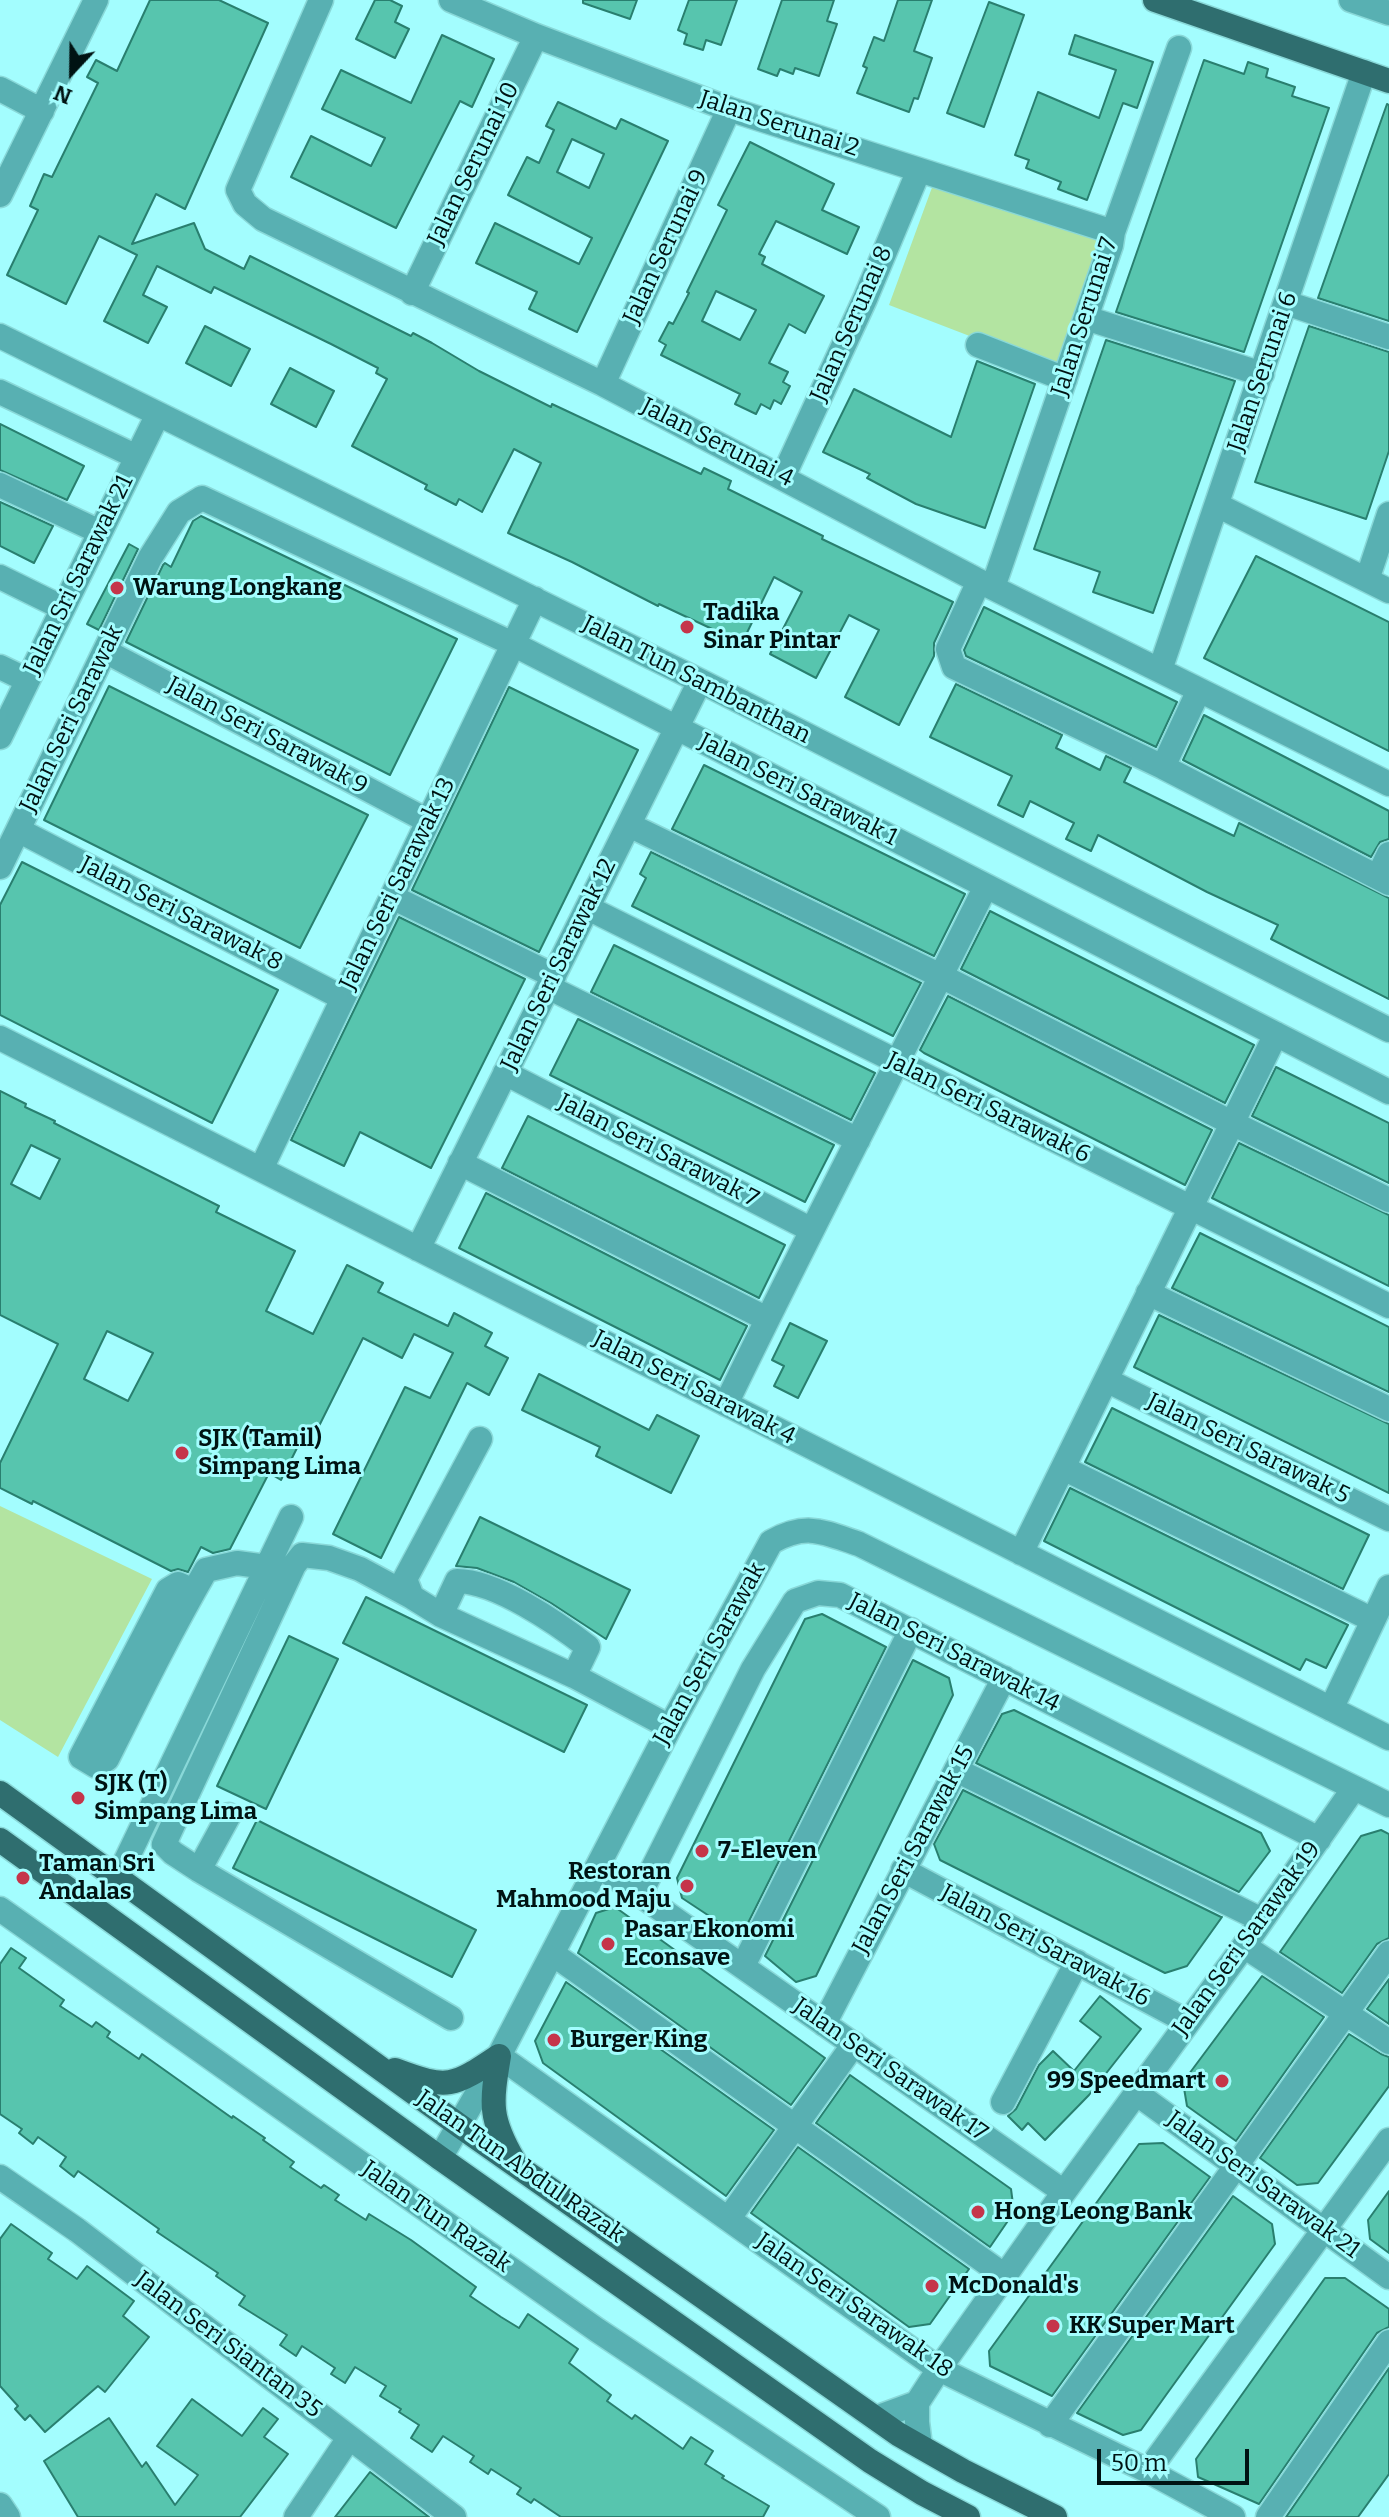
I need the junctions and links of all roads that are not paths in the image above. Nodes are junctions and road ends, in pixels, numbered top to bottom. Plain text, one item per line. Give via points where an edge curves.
1 (96, 0) edge
2 (321, 0) edge
3 (451, 0) edge
4 (1155, 0) edge
5 (1351, 0) edge
6 (1389, 13) edge
7 (536, 36) junction
8 (1179, 48) dead end
9 (1364, 72) junction
10 (1389, 81) edge
11 (0, 89) edge
12 (729, 109) junction
13 (42, 111) junction
14 (919, 170) junction
15 (0, 195) edge
16 (1113, 232) junction
17 (412, 293) junction
18 (1286, 303) junction
19 (1086, 318) junction
20 (0, 336) edge
21 (1389, 337) edge
22 (978, 345) dead end
23 (1262, 374) junction
24 (1065, 379) junction
25 (603, 384) junction
26 (0, 392) edge
27 (158, 414) junction
28 (137, 457) junction
29 (783, 477) junction
30 (0, 485) edge
31 (202, 498) joint
32 (1217, 505) junction
33 (1389, 514) edge
34 (100, 532) junction
35 (0, 577) edge
36 (986, 584) junction
37 (1378, 586) edge
38 (535, 599) junction
39 (63, 608) junction
40 (513, 644) junction
41 (105, 651) junction
42 (0, 667) edge
43 (1160, 670) junction
44 (27, 680) junction
45 (700, 681) junction
46 (1199, 690) junction
47 (676, 729) junction
48 (0, 737) edge
49 (1163, 767) junction
50 (1389, 784) edge
51 (428, 821) junction
52 (629, 825) junction
53 (18, 830) junction
54 (1389, 854) edge
55 (0, 867) edge
56 (1383, 880) edge
57 (986, 886) junction
58 (392, 897) junction
59 (588, 908) junction
60 (941, 976) junction
61 (551, 982) junction
62 (343, 998) junction
63 (1389, 1030) edge
64 (1276, 1034) junction
65 (0, 1038) edge
66 (898, 1064) junction
67 (505, 1073) junction
68 (1389, 1092) edge
69 (1232, 1123) junction
70 (858, 1140) junction
71 (460, 1163) junction
72 (261, 1169) junction
73 (1389, 1200) edge
74 (1190, 1208) junction
75 (810, 1229) junction
76 (418, 1249) junction
77 (1148, 1293) junction
78 (1389, 1306) edge
79 (767, 1319) junction
80 (1106, 1380) junction
81 (726, 1404) junction
82 (1389, 1409) edge
83 (480, 1439) dead end
84 (1063, 1468) junction
85 (291, 1517) dead end
86 (1389, 1519) edge
87 (1021, 1553) junction
88 (267, 1567) junction
89 (1389, 1587) edge
90 (194, 1591) junction
91 (412, 1597) junction
92 (441, 1615) junction
93 (1373, 1620) junction
94 (911, 1630) junction
95 (574, 1676) junction
96 (1004, 1678) junction
97 (1331, 1709) junction
98 (670, 1727) junction
99 (1389, 1738) edge
100 (956, 1770) junction
101 (1354, 1788) junction
102 (0, 1793) edge
103 (1389, 1805) edge
104 (229, 1815) dead end
105 (1319, 1839) junction
106 (0, 1840) edge
107 (599, 1866) junction
108 (199, 1870) junction
109 (903, 1870) junction
110 (118, 1877) junction
111 (640, 1894) junction
112 (0, 1909) edge
113 (1262, 1920) junction
114 (1244, 1946) junction
115 (1389, 1953) edge
116 (553, 1954) junction
117 (1077, 1962) junction
118 (743, 1966) junction
119 (1345, 2012) junction
120 (451, 2018) dead end
121 (314, 2020) junction
122 (1188, 2022) junction
123 (824, 2024) junction
124 (1389, 2042) edge
125 (854, 2044) junction
126 (292, 2049) junction
127 (499, 2056) junction
128 (373, 2063) junction
129 (1136, 2093) junction
130 (1003, 2102) dead end
131 (460, 2126) junction
132 (795, 2126) junction
133 (1389, 2140) edge
134 (440, 2158) junction
135 (1234, 2165) junction
136 (517, 2166) junction
137 (0, 2177) edge
138 (1064, 2192) junction
139 (729, 2218) junction
140 (1324, 2230) junction
141 (1005, 2276) junction
142 (1389, 2277) edge
143 (1389, 2342) edge
144 (939, 2369) junction
145 (917, 2403) junction
146 (876, 2418) junction
147 (1050, 2425) junction
148 (349, 2438) junction
149 (920, 2446) junction
150 (1148, 2471) junction
151 (0, 2505) edge
152 (8, 2517) edge
153 (296, 2517) edge
154 (454, 2517) edge
155 (878, 2517) edge
156 (968, 2517) edge
157 (1055, 2517) edge
158 (1233, 2517) edge
159 (1268, 2517) edge

1 - 13 street
2 - 17 street, Jalan Serunai 4 via 238,190 263,219
3 - 7 street, Jalan Serunai 2
4 - 9 main road
5 - 6 street
7 - 12 street, Jalan Serunai 2
7 - 17 street, Jalan Serunai 10
8 - 16 street, Jalan Serunai 7
9 - 10 main road
9 - 18 street, Jalan Serunai 6
11 - 13 street
12 - 14 street, Jalan Serunai 2
12 - 25 street, Jalan Serunai 9
13 - 15 street
14 - 16 street, Jalan Serunai 2
14 - 29 street, Jalan Serunai 8
16 - 19 street, Jalan Serunai 7
17 - 25 street, Jalan Serunai 4
18 - 21 street
18 - 23 street, Jalan Serunai 6
19 - 23 street
19 - 24 street, Jalan Serunai 7
20 - 27 street, Jalan Tun Sambanthan
22 - 24 street
23 - 32 street, Jalan Serunai 6
24 - 36 street, Jalan Serunai 7
25 - 29 street, Jalan Serunai 4
26 - 28 street
27 - 28 street, Jalan Sri Sarawak 21
27 - 38 street, Jalan Tun Sambanthan
28 - 34 street, Jalan Sri Sarawak 21
29 - 36 street, Jalan Serunai 4
30 - 34 street
31 - 40 street, Jalan Seri Sarawak 1
31 - 41 street, Jalan Seri Sarawak via 179,512 171,524
32 - 37 street
32 - 43 street, Jalan Serunai 6
33 - 37 street
34 - 39 street, Jalan Sri Sarawak 21
35 - 39 street
36 - 43 street, Jalan Serunai 4
36 - 49 street, Jalan Serunai 7 via 948,649 954,667
38 - 40 street, Jalan Seri Sarawak 13
38 - 45 street, Jalan Tun Sambanthan
39 - 44 street, Jalan Sri Sarawak 21
40 - 47 street, Jalan Seri Sarawak 1
40 - 51 street, Jalan Seri Sarawak 13
41 - 51 street, Jalan Seri Sarawak 9
41 - 53 street, Jalan Seri Sarawak
42 - 44 street
43 - 46 street, Jalan Serunai 4
44 - 48 street, Jalan Sri Sarawak 21
45 - 47 street, Jalan Seri Sarawak 12
45 - 63 street, Jalan Tun Sambanthan
46 - 49 street
46 - 50 street, Jalan Serunai 4
47 - 52 street, Jalan Seri Sarawak 12
47 - 57 street, Jalan Seri Sarawak 1
49 - 56 street, Jalan Serunai 7
51 - 58 street, Jalan Seri Sarawak 13
52 - 59 street, Jalan Seri Sarawak 12
52 - 60 street
53 - 55 street, Jalan Seri Sarawak
53 - 62 street, Jalan Seri Sarawak 8
54 - 56 street
57 - 60 street
57 - 64 street, Jalan Seri Sarawak 1
58 - 61 street
58 - 62 street, Jalan Seri Sarawak 13
59 - 61 street, Jalan Seri Sarawak 12
59 - 66 street, Jalan Seri Sarawak 6
60 - 66 street
60 - 69 street
61 - 67 street, Jalan Seri Sarawak 12
61 - 70 street
62 - 72 street, Jalan Seri Sarawak 13
64 - 68 street, Jalan Seri Sarawak 1
64 - 69 street
65 - 72 street, Jalan Seri Sarawak 4
66 - 70 street
66 - 74 street, Jalan Seri Sarawak 6
67 - 71 street, Jalan Seri Sarawak 12
67 - 75 street, Jalan Seri Sarawak 7
69 - 73 street
69 - 74 street
70 - 75 street
71 - 76 street, Jalan Seri Sarawak 12
71 - 79 street
72 - 76 street, Jalan Seri Sarawak 4
74 - 77 street
74 - 78 street, Jalan Seri Sarawak 6
75 - 79 street
76 - 81 street, Jalan Seri Sarawak 4
77 - 80 street
77 - 82 street
79 - 81 street
80 - 84 street
80 - 86 street, Jalan Seri Sarawak 5
81 - 87 street, Jalan Seri Sarawak 4
83 - 91 street via 405,1579
84 - 87 street
84 - 93 street
85 - 88 street
87 - 97 street, Jalan Seri Sarawak 4
88 - 90 street via 237,1563 206,1570
88 - 110 street
89 - 93 street
90 - 90 street via 107,1759 96,1766 90,1763 81,1757 168,1590 178,1584
91 - 92 street
91 - 108 street via 329,1558 302,1555 294,1565 164,1844
92 - 95 street
92 - 95 street via 457,1581 513,1599 588,1647
93 - 97 street
94 - 96 street, Jalan Seri Sarawak 14
94 - 111 street, Jalan Seri Sarawak 14 via 840,1595 818,1593 795,1601 753,1669
94 - 118 street
95 - 98 street
96 - 100 street, Jalan Seri Sarawak 15
96 - 105 street, Jalan Seri Sarawak 14
97 - 99 street, Jalan Seri Sarawak 4
98 - 101 street, Jalan Seri Sarawak via 771,1542 791,1532 817,1530 859,1544
98 - 107 street, Jalan Seri Sarawak
100 - 109 street, Jalan Seri Sarawak 15
100 - 113 street
101 - 103 street, Jalan Seri Sarawak
101 - 105 street, Jalan Seri Sarawak 19
102 - 110 main road, Jalan Tun Abdul Razak
104 - 108 street
105 - 113 street, Jalan Seri Sarawak 19
106 - 126 main road, Jalan Tun Abdul Razak
107 - 111 street, Jalan Seri Sarawak 17
107 - 116 street, Jalan Seri Sarawak
108 - 120 street
109 - 117 street, Jalan Seri Sarawak 16
109 - 123 street, Jalan Seri Sarawak 15
110 - 121 main road, Jalan Tun Abdul Razak
111 - 118 street, Jalan Seri Sarawak 17
112 - 155 street, Jalan Tun Razak via 597,2330
113 - 114 street, Jalan Seri Sarawak 19
114 - 119 street
114 - 122 street, Jalan Seri Sarawak 19
115 - 119 street
116 - 127 street, Jalan Seri Sarawak
116 - 132 street
117 - 122 street, Jalan Seri Sarawak 16
117 - 130 street
118 - 123 street, Jalan Seri Sarawak 17
119 - 124 street
119 - 135 street
121 - 126 main road
121 - 128 main road, Jalan Tun Abdul Razak
122 - 129 street, Jalan Seri Sarawak 19
123 - 125 street, Jalan Seri Sarawak 17
125 - 132 street
125 - 138 street, Jalan Seri Sarawak 17
126 - 134 main road, Jalan Tun Abdul Razak
127 - 128 main road via 462,2081 445,2084
127 - 131 street, Jalan Seri Sarawak
127 - 136 main road via 494,2118
127 - 139 street, Jalan Seri Sarawak 18
128 - 131 main road, Jalan Tun Abdul Razak
129 - 135 street, Jalan Seri Sarawak 21
129 - 138 street, Jalan Seri Sarawak 19
131 - 134 street, Jalan Seri Sarawak
131 - 136 main road, Jalan Tun Abdul Razak
132 - 139 street
132 - 141 street
133 - 140 street
134 - 156 main road, Jalan Tun Abdul Razak via 870,2461
135 - 140 street, Jalan Seri Sarawak 21
135 - 147 street
136 - 146 main road, Jalan Tun Abdul Razak
137 - 148 street, Jalan Seri Siantan 35
138 - 141 street, Jalan Seri Sarawak 19
139 - 144 street, Jalan Seri Sarawak 18
140 - 142 street, Jalan Seri Sarawak 21
140 - 150 street
141 - 144 street, Jalan Seri Sarawak 19
143 - 159 street
144 - 145 street, Jalan Seri Sarawak 19
144 - 147 street, Jalan Seri Sarawak 18
145 - 146 street
145 - 149 street
146 - 149 main road, Jalan Tun Abdul Razak
147 - 150 street, Jalan Seri Sarawak 18
148 - 153 street
148 - 154 street, Jalan Seri Siantan 35
149 - 157 main road, Jalan Tun Abdul Razak
150 - 158 street, Jalan Seri Sarawak 18
151 - 152 street

